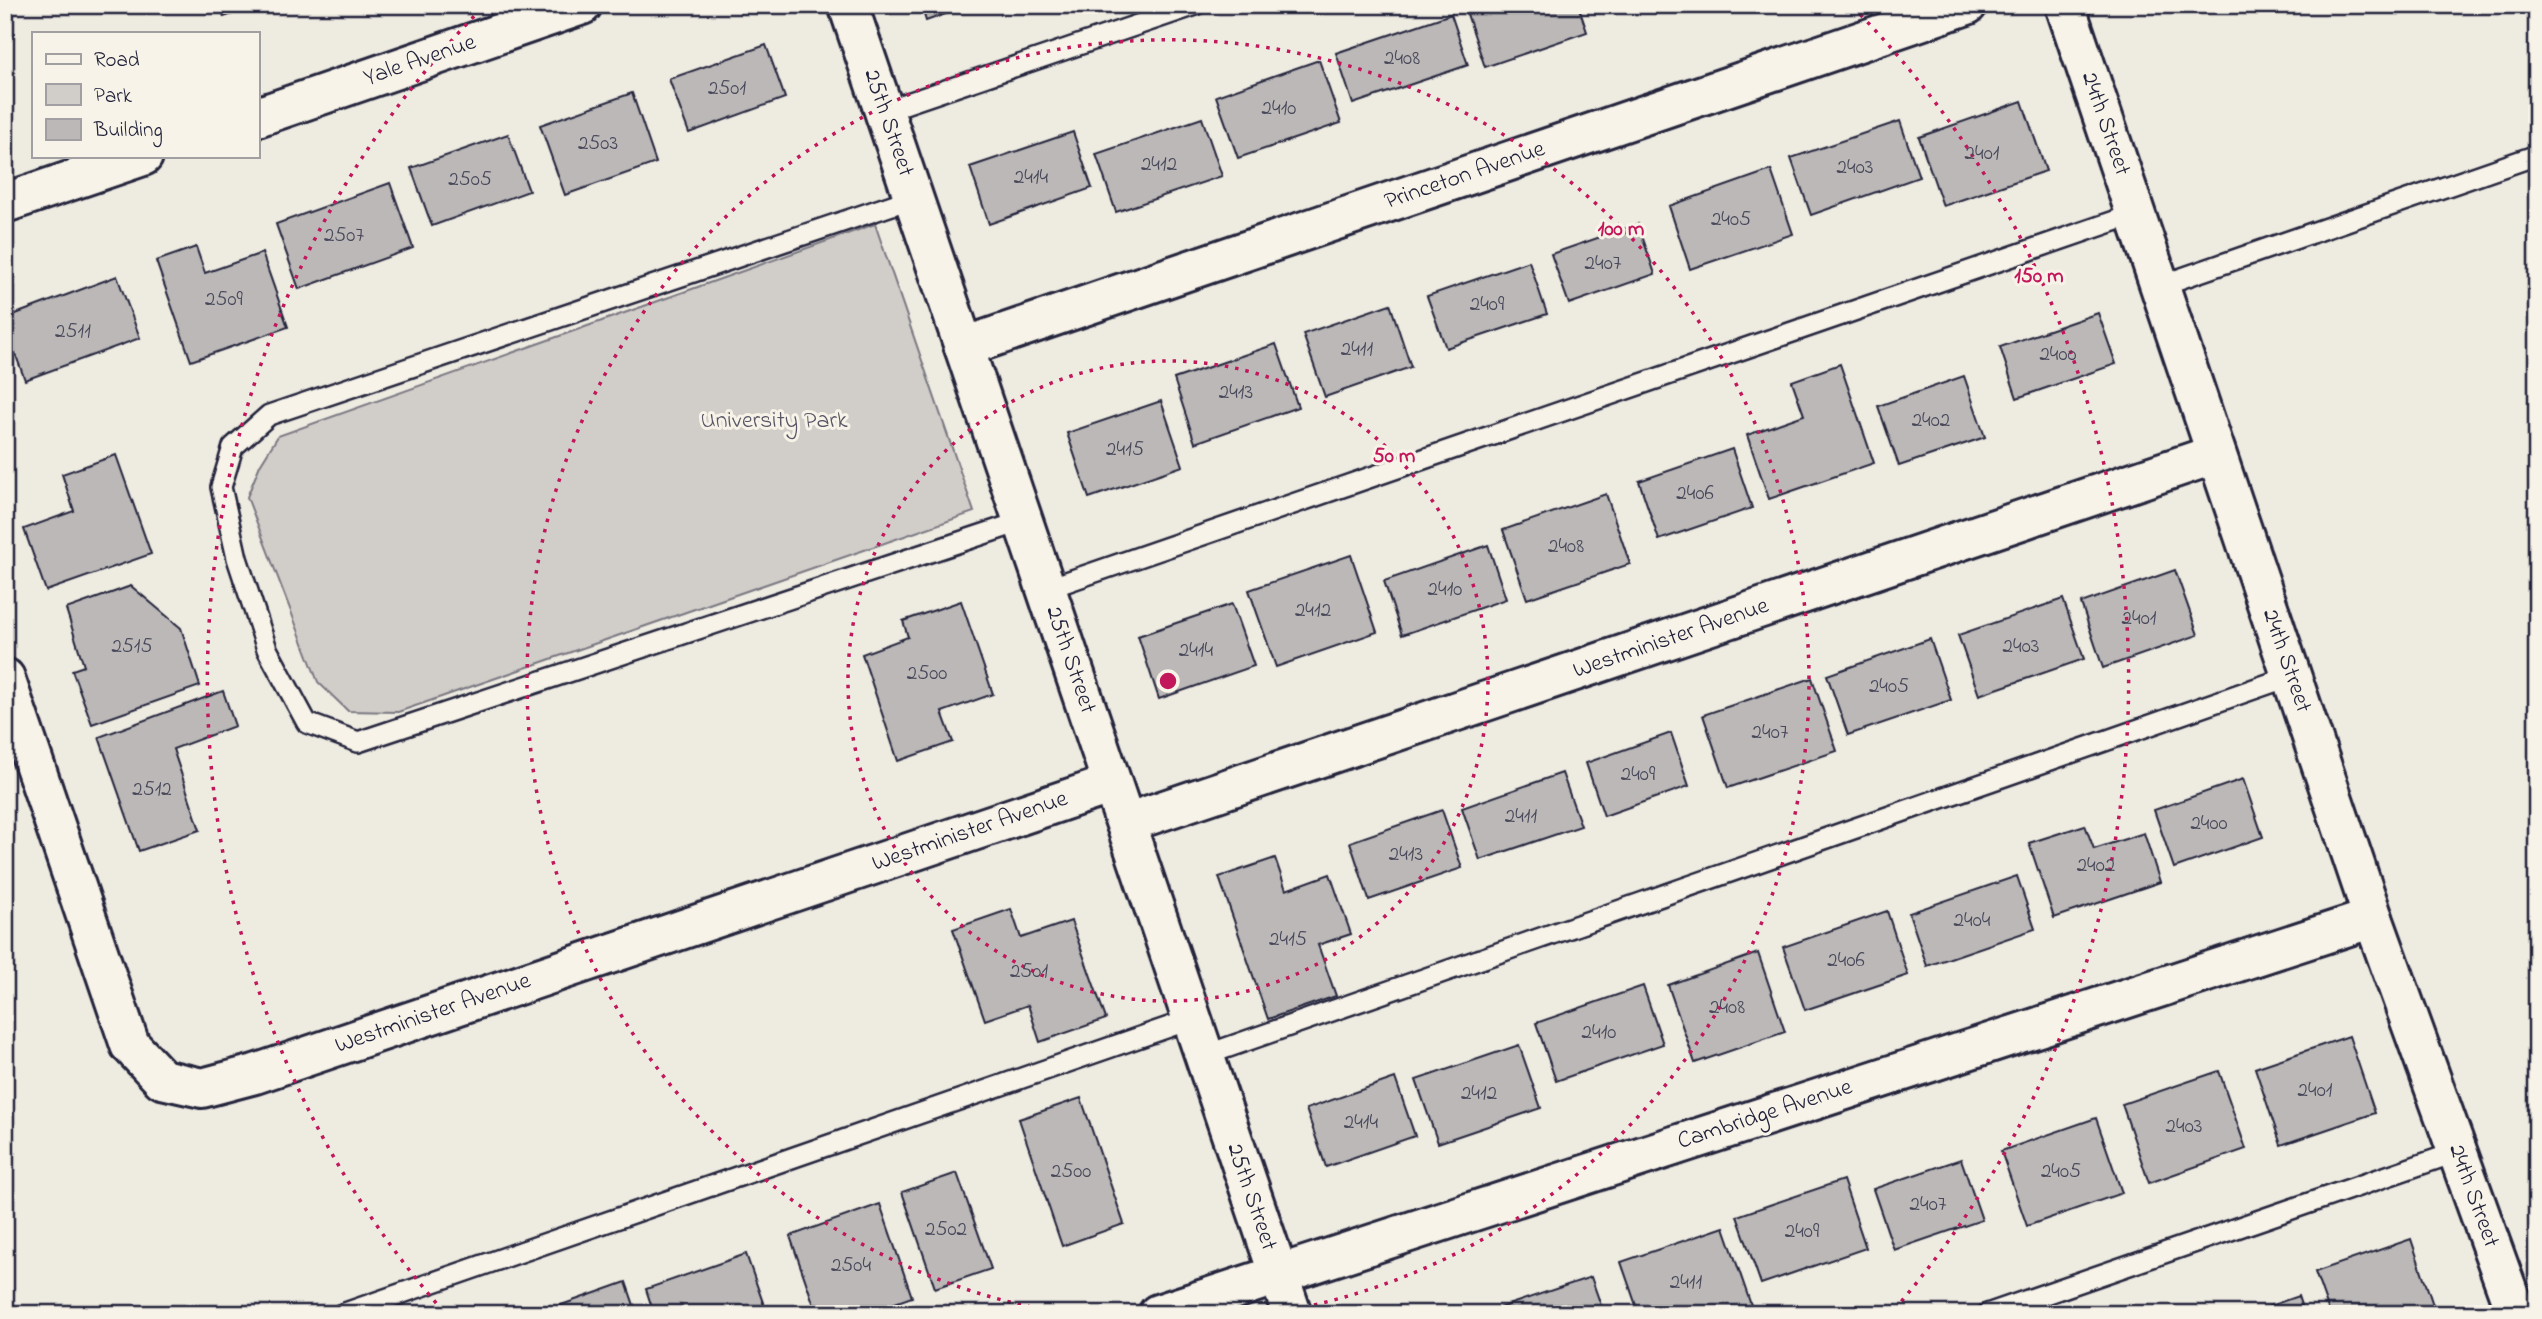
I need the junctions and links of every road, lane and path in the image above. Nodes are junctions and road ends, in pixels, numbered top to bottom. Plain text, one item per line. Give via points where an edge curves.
1 (582, 5) edge
2 (848, 5) edge
3 (1196, 5) edge
4 (1967, 5) edge
5 (2065, 5) edge
6 (884, 111) junction
7 (259, 116) edge
8 (2537, 155) edge
9 (137, 158) edge
10 (913, 198) junction
11 (5, 203) edge
12 (2135, 214) junction
13 (2159, 286) junction
14 (964, 348) junction
15 (2216, 454) junction
16 (1023, 521) junction
17 (1046, 589) junction
18 (2291, 676) junction
19 (5, 678) edge
20 (1112, 784) junction
21 (1126, 823) junction
22 (2373, 918) junction
23 (1192, 1019) junction
24 (1203, 1056) junction
25 (2457, 1152) junction
26 (1277, 1274) junction
27 (342, 1314) edge
28 (1158, 1314) edge
29 (1292, 1314) edge
30 (1987, 1314) edge
31 (2516, 1314) edge

1 - 7 street, Yale Avenue
2 - 6 street, 25th Street
3 - 6 lane
4 - 14 street, Princeton Avenue
5 - 12 street, 24th Street
6 - 10 street, 25th Street
8 - 13 lane
9 - 11 street
10 - 14 street, 25th Street
10 - 16 lane via 269,415 233,447 221,487 237,558 267,649 307,723 358,743
12 - 13 street, 24th Street
12 - 17 lane
13 - 15 street, 24th Street
14 - 16 street, 25th Street
15 - 18 street, 24th Street
15 - 21 street, Westminister Avenue
16 - 17 street, 25th Street
17 - 20 street, 25th Street
18 - 22 street, 24th Street
18 - 24 lane
19 - 20 street, Westminister Avenue via 130,1045 162,1079 202,1088 255,1074
20 - 21 street, 25th Street
21 - 23 street, 25th Street
22 - 25 street, 24th Street
22 - 26 street, Cambridge Avenue
23 - 24 street, 25th Street
23 - 27 lane
24 - 26 street, 25th Street
25 - 30 lane
25 - 31 street, 24th Street
26 - 28 street, Cambridge Avenue
26 - 29 street, 25th Street

